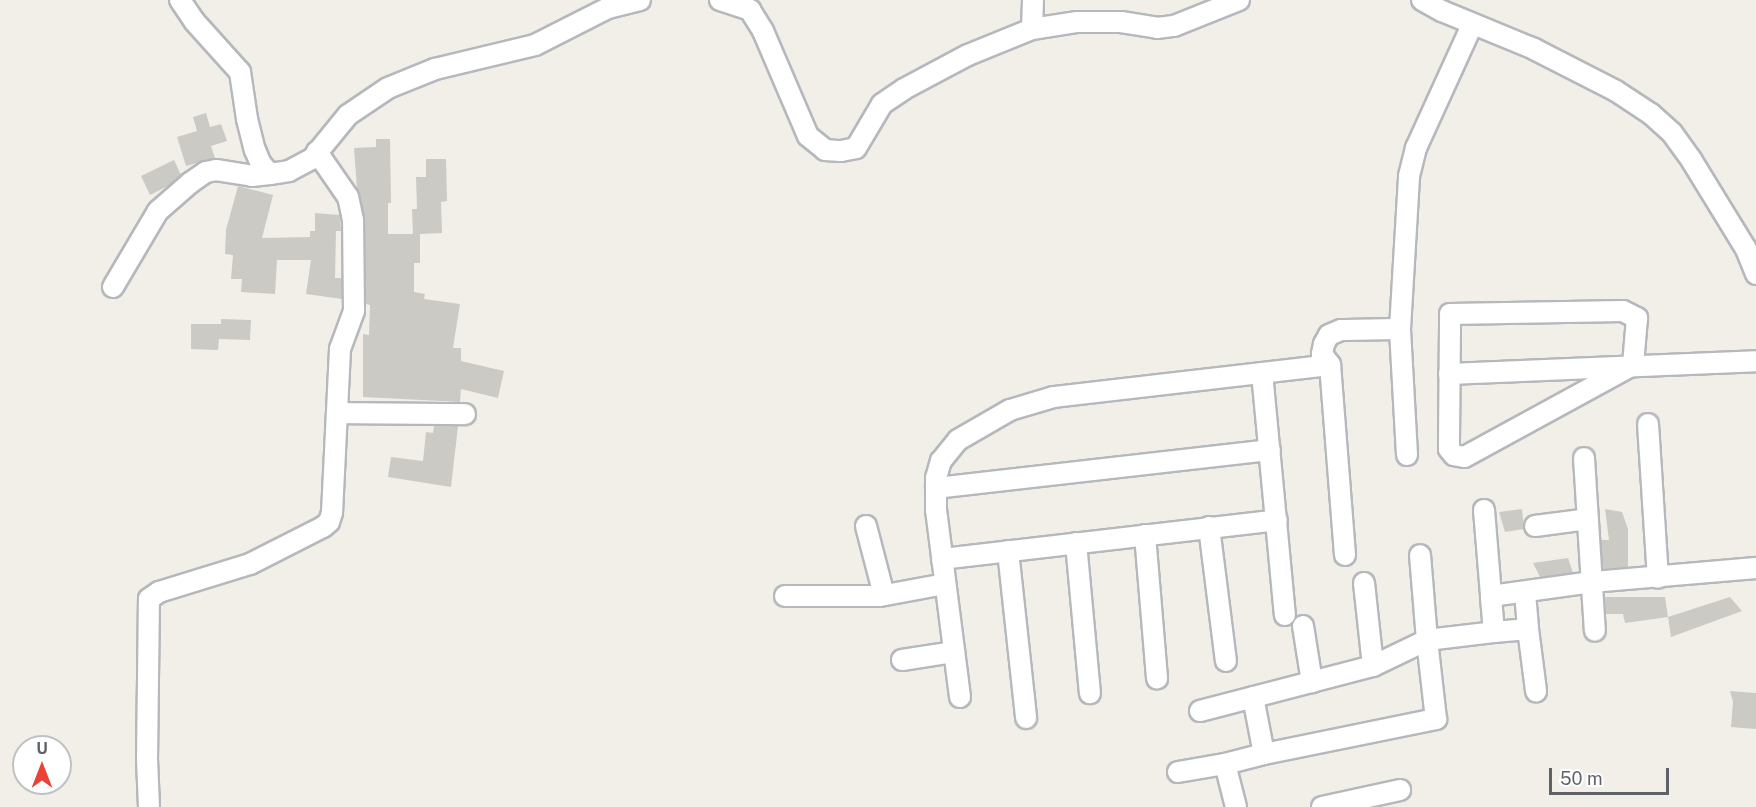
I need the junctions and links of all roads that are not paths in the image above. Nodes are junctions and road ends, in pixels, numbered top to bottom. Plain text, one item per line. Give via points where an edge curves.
1 (180, 0) edge
2 (640, 0) edge
3 (720, 0) edge
4 (1033, 0) edge
5 (1239, 0) edge
6 (1422, 0) edge
7 (1472, 25) junction
8 (1032, 29) junction
9 (317, 152) junction
10 (270, 174) junction
11 (1756, 274) edge
12 (114, 287) dead end
13 (1400, 329) junction
14 (1756, 361) edge
15 (1330, 365) junction
16 (1633, 365) junction
17 (1262, 373) junction
18 (1449, 374) junction
19 (339, 413) junction
20 (465, 414) dead end
21 (1648, 424) dead end
22 (1270, 450) junction
23 (1407, 455) dead end
24 (1584, 458) dead end
25 (936, 488) junction
26 (1484, 510) dead end
27 (1588, 519) junction
28 (1277, 520) junction
29 (866, 526) dead end
30 (1535, 526) dead end
31 (1209, 527) junction
32 (1144, 535) junction
33 (1076, 543) junction
34 (1008, 551) junction
35 (1345, 555) dead end
36 (1420, 555) dead end
37 (942, 559) junction
38 (1756, 568) edge
39 (1658, 578) junction
40 (1592, 582) junction
41 (1364, 583) dead end
42 (945, 584) junction
43 (1525, 593) junction
44 (884, 595) junction
45 (785, 596) dead end
46 (1491, 596) junction
47 (1285, 615) dead end
48 (1303, 626) dead end
49 (1528, 629) junction
50 (1595, 631) dead end
51 (1494, 632) junction
52 (1426, 640) junction
53 (954, 652) junction
54 (902, 660) dead end
55 (1226, 661) dead end
56 (1373, 666) junction
57 (1157, 678) dead end
58 (1312, 682) junction
59 (1536, 691) dead end
60 (1090, 693) dead end
61 (960, 697) dead end
62 (1253, 697) junction
63 (1200, 711) dead end
64 (1026, 718) dead end
65 (1264, 754) junction
66 (1225, 764) junction
67 (1178, 772) dead end
68 (1400, 790) dead end
69 (1326, 806) edge
70 (149, 807) edge
71 (1236, 807) edge

1 - 10 street via 240,72 255,150
2 - 9 street via 608,8 535,45 435,69 388,88 348,115
3 - 8 street via 750,10 763,31 808,136 825,150 856,148 882,104 904,89
4 - 8 street
5 - 8 street via 1174,26 1077,22
6 - 7 street
7 - 11 street via 1534,49 1616,91 1672,133 1746,249
7 - 13 street via 1416,148 1409,176
9 - 10 street via 289,171
9 - 19 street via 348,197 353,213 354,303 340,349
10 - 12 street via 252,176 216,170 190,183 158,211
13 - 15 street via 1341,330 1329,335 1322,354
13 - 23 street
14 - 16 street
15 - 17 street
15 - 35 street
16 - 18 street
16 - 18 street via 1464,457 1449,449
16 - 18 street via 1637,318 1631,312 1450,315
17 - 22 street
17 - 25 street via 1054,397 1010,410 948,449 941,461
19 - 20 street
19 - 70 street via 329,522 250,564 159,592 147,604
21 - 39 street
22 - 25 street
22 - 28 street
24 - 27 street
25 - 37 street
26 - 46 street
27 - 30 street
27 - 40 street
28 - 31 street
28 - 47 street
29 - 44 street
31 - 32 street
31 - 55 street
32 - 33 street
32 - 57 street
33 - 34 street
33 - 60 street
34 - 37 street
34 - 64 street
36 - 52 street
37 - 42 street
38 - 39 street
39 - 40 street
40 - 43 street
40 - 50 street
41 - 56 street
42 - 44 street
42 - 53 street
43 - 46 street
43 - 49 street
44 - 45 street
46 - 51 street
48 - 58 street
49 - 51 street
49 - 59 street
51 - 52 street
52 - 56 street
52 - 65 street via 1436,719
53 - 54 street
53 - 61 street
56 - 58 street
58 - 62 street
62 - 63 street
62 - 65 street
65 - 66 street
66 - 67 street
66 - 71 street
68 - 69 street

